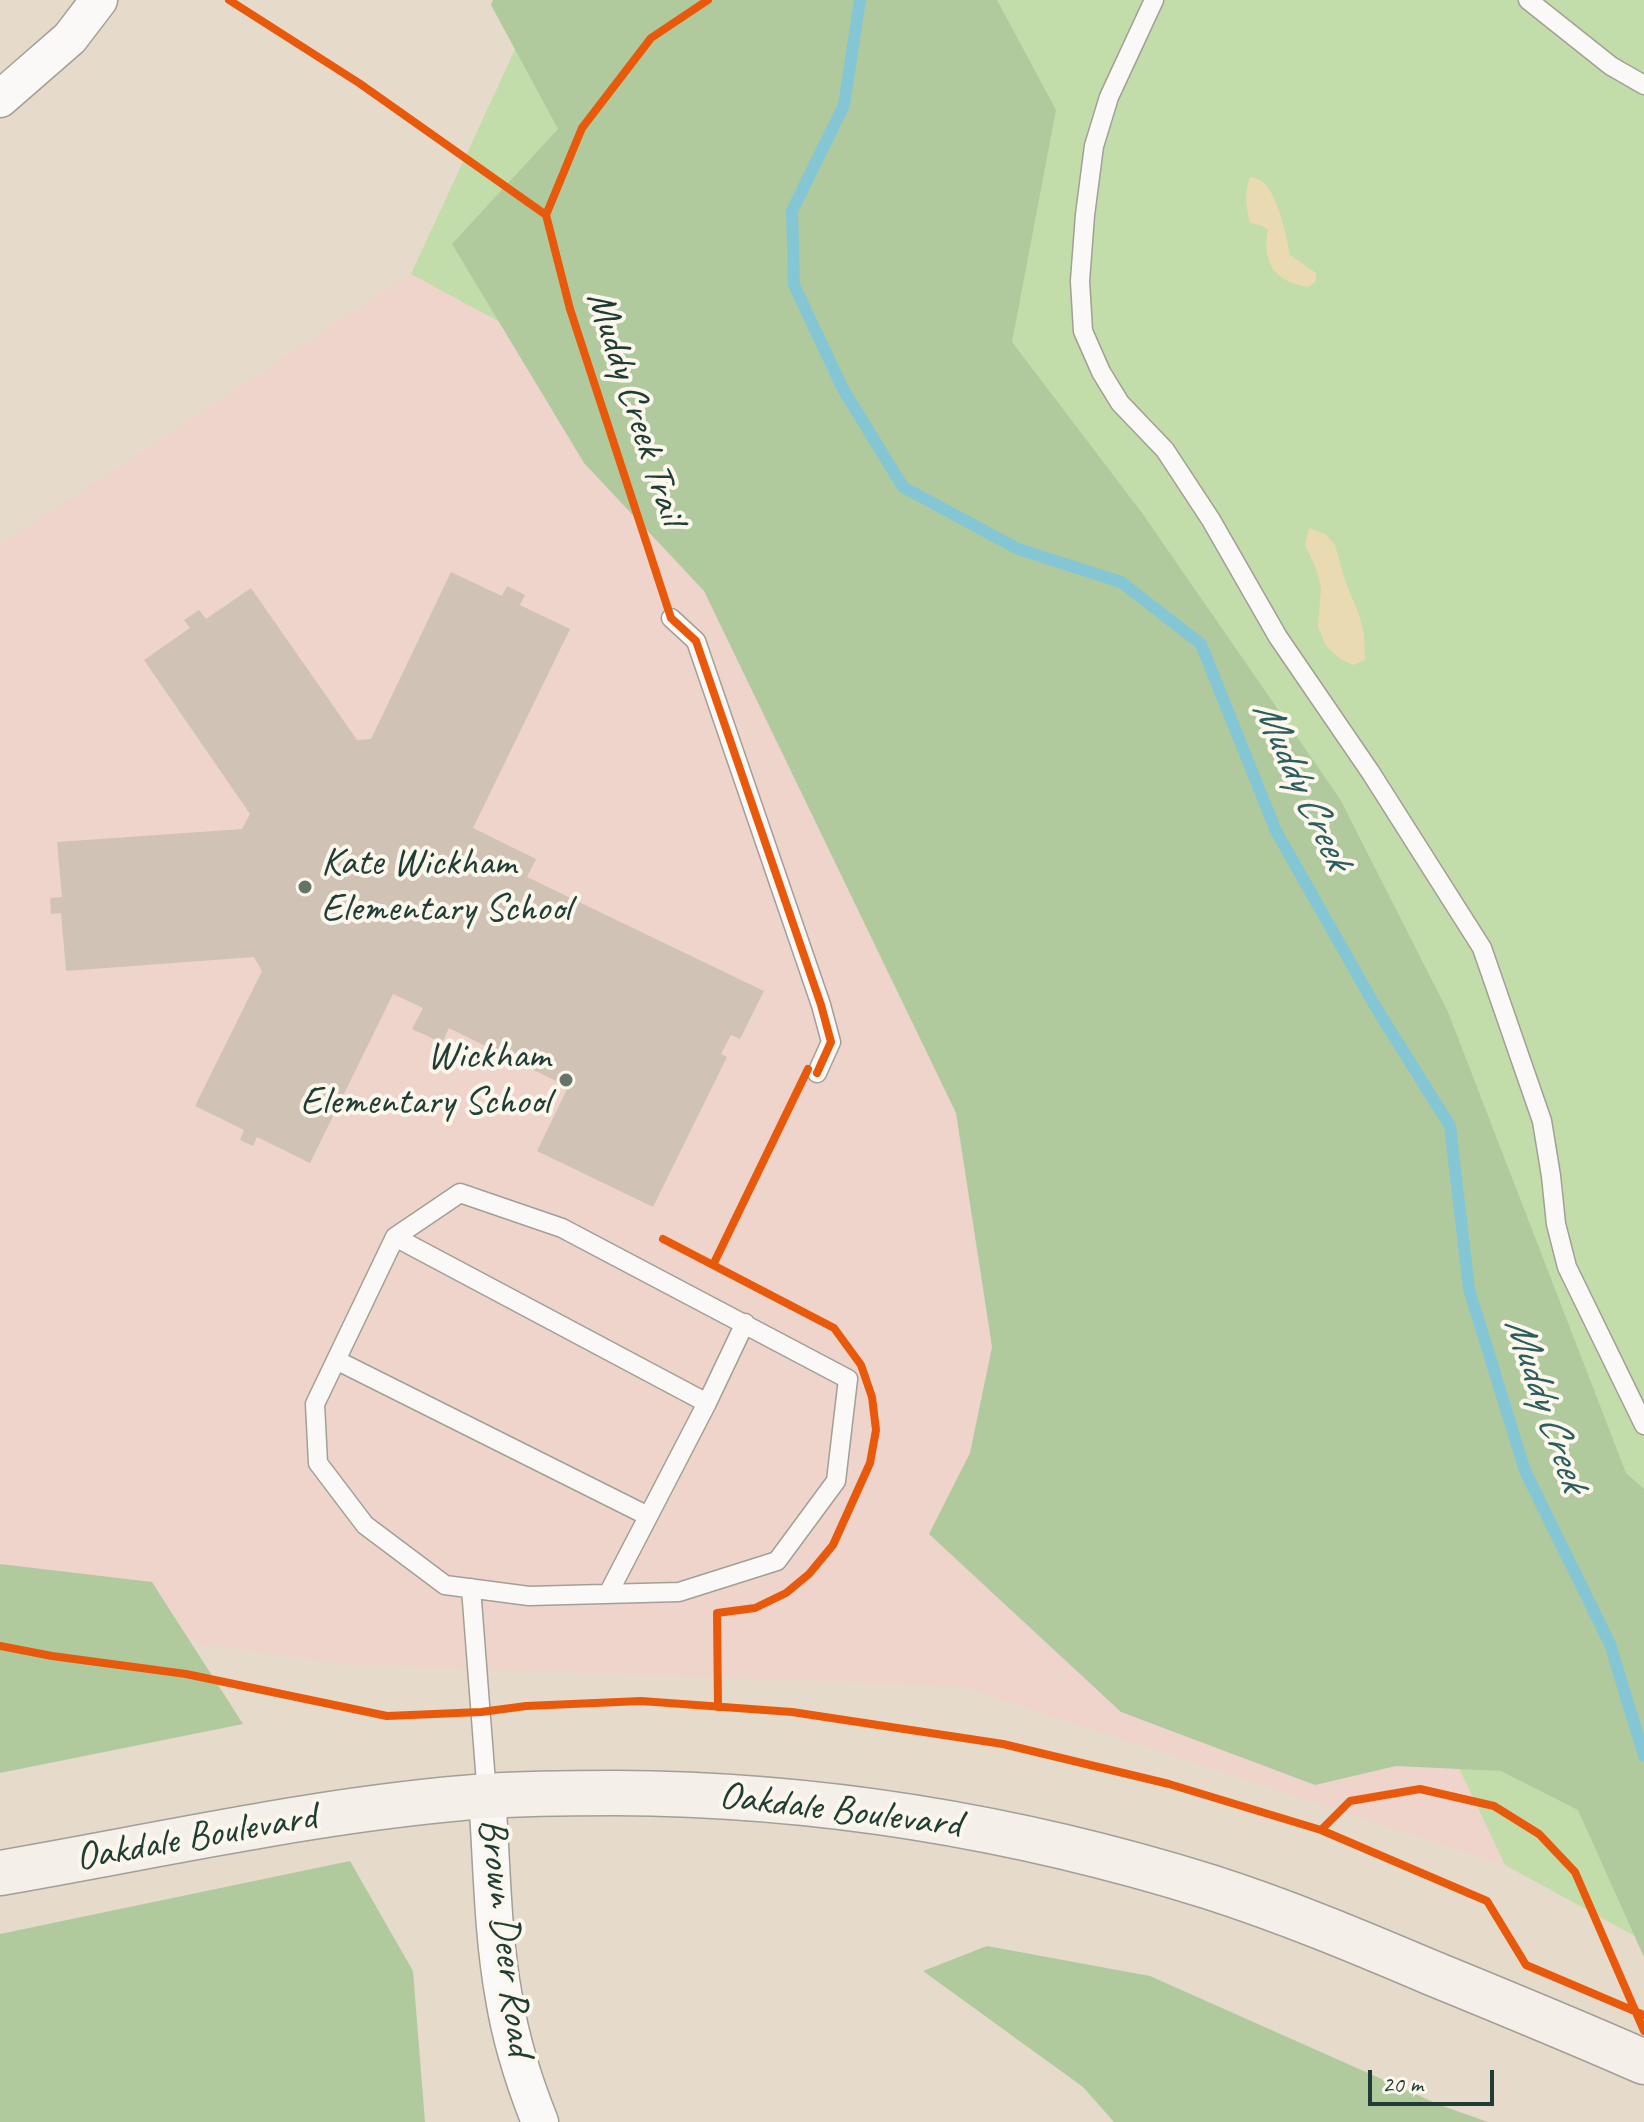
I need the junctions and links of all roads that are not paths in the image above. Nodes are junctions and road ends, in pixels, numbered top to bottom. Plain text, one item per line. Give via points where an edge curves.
1 (99, 0) edge
2 (1154, 0) edge
3 (1528, 0) edge
4 (1644, 85) edge
5 (0, 99) edge
6 (671, 618) dead end
7 (817, 1073) dead end
8 (395, 1237) junction
9 (745, 1323) junction
10 (336, 1360) junction
11 (707, 1403) junction
12 (1644, 1425) edge
13 (648, 1516) junction
14 (471, 1588) junction
15 (608, 1594) junction
16 (487, 1796) junction
17 (0, 1873) edge
18 (1644, 2062) edge
19 (540, 2122) edge

1 - 5 street via 70,38
2 - 12 lane via 1109,97 1094,146 1080,281 1083,331 1120,403 1165,450 1278,637 1482,948 1542,1121 1567,1267
3 - 4 lane via 1611,66
6 - 7 lane via 696,641 821,1005 831,1042
8 - 9 lane via 460,1193 562,1228
8 - 10 lane
8 - 11 lane
9 - 11 lane
9 - 15 lane via 848,1379 836,1481 777,1561 679,1592
10 - 13 lane
10 - 14 lane via 315,1404 318,1463 365,1525 445,1585
11 - 13 lane
13 - 15 lane
14 - 15 lane via 529,1596
14 - 16 lane
16 - 17 main road, Oakdale Boulevard via 342,1812
16 - 18 main road, Oakdale Boulevard via 688,1794 821,1803 953,1823 1084,1851 1212,1888 1338,1933
16 - 19 street, Brown Deer Road via 504,1999 521,2075

